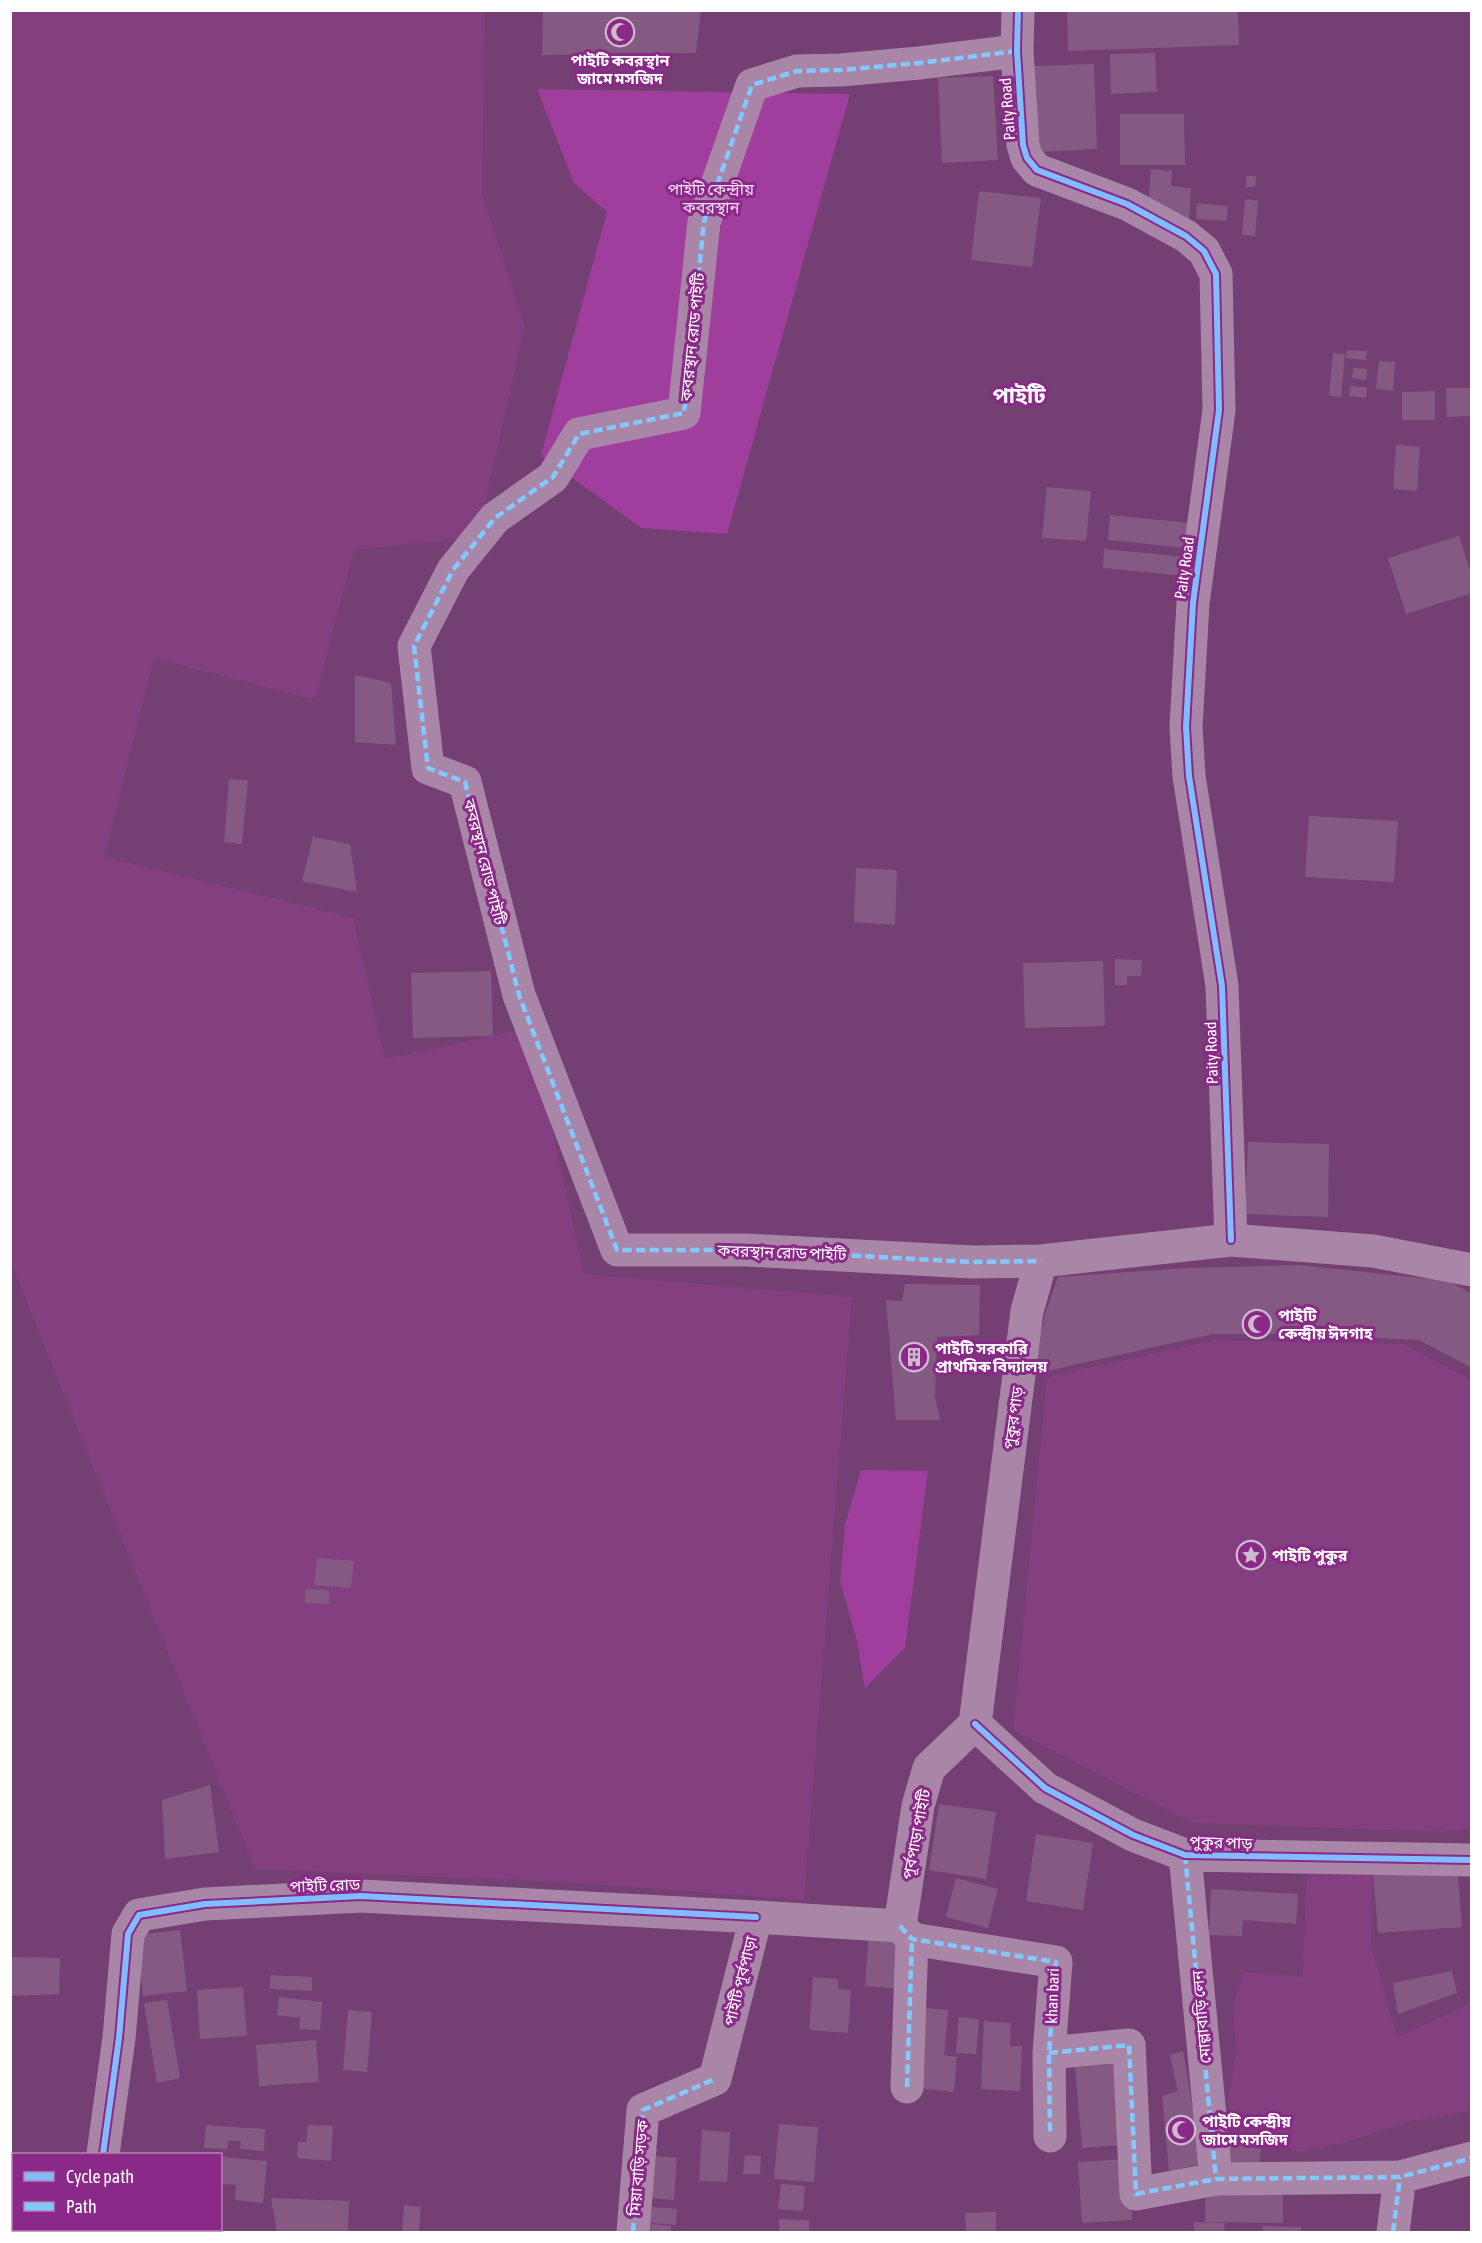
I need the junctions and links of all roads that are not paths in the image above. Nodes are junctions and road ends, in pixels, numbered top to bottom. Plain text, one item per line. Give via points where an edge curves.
1 (1018, 10) edge
2 (1017, 51) junction
3 (1231, 1240) junction
4 (1041, 1261) junction
5 (1472, 1270) edge
6 (975, 1724) junction
7 (1185, 1855) junction
8 (1472, 1860) edge
9 (756, 1917) junction
10 (906, 1933) junction
11 (1049, 2053) junction
12 (715, 2079) joint
13 (907, 2087) dead end
14 (1050, 2136) dead end
15 (103, 2153) edge
16 (1472, 2158) edge
17 (1400, 2177) junction
18 (1216, 2179) junction
19 (633, 2232) edge
20 (1393, 2232) edge

1 - 2 street, Paity Road
2 - 3 street, Paity Road via 1027,159 1037,170 1127,204 1186,236 1204,251 1216,274 1219,410 1193,603 1186,727 1189,776 1222,986
2 - 4 street, কবরস্থান রোড পাইটি via 841,70 797,70 752,85 704,222 684,413 579,434 553,477 495,518 453,570 414,646 428,768 465,782 519,995 617,1250 747,1250 972,1262
3 - 4 street
3 - 5 street via 1373,1251
4 - 6 street, পুকুর পাড় via 1027,1311
6 - 7 street, পুকুর পাড় via 1045,1788 1133,1835
6 - 10 street, পূর্বপাড়া পাইটি via 929,1768 918,1806
7 - 8 street, পুকুর পাড়
7 - 18 street, মোল্লাবাড়ি লেন
9 - 10 street, পাইটি পূর্বপাড়া
9 - 12 street, পাইটি পূর্বপাড়া
9 - 15 street, পাইটি রোড via 361,1896 205,1904 139,1915 128,1934
10 - 11 street, khan bari via 1056,1962
10 - 13 street
11 - 14 street, khan bari
11 - 18 street via 1129,2045 1136,2194
12 - 19 street, মিয়া বাড়ি সড়ক via 643,2110
16 - 17 street
17 - 18 street
17 - 20 street

